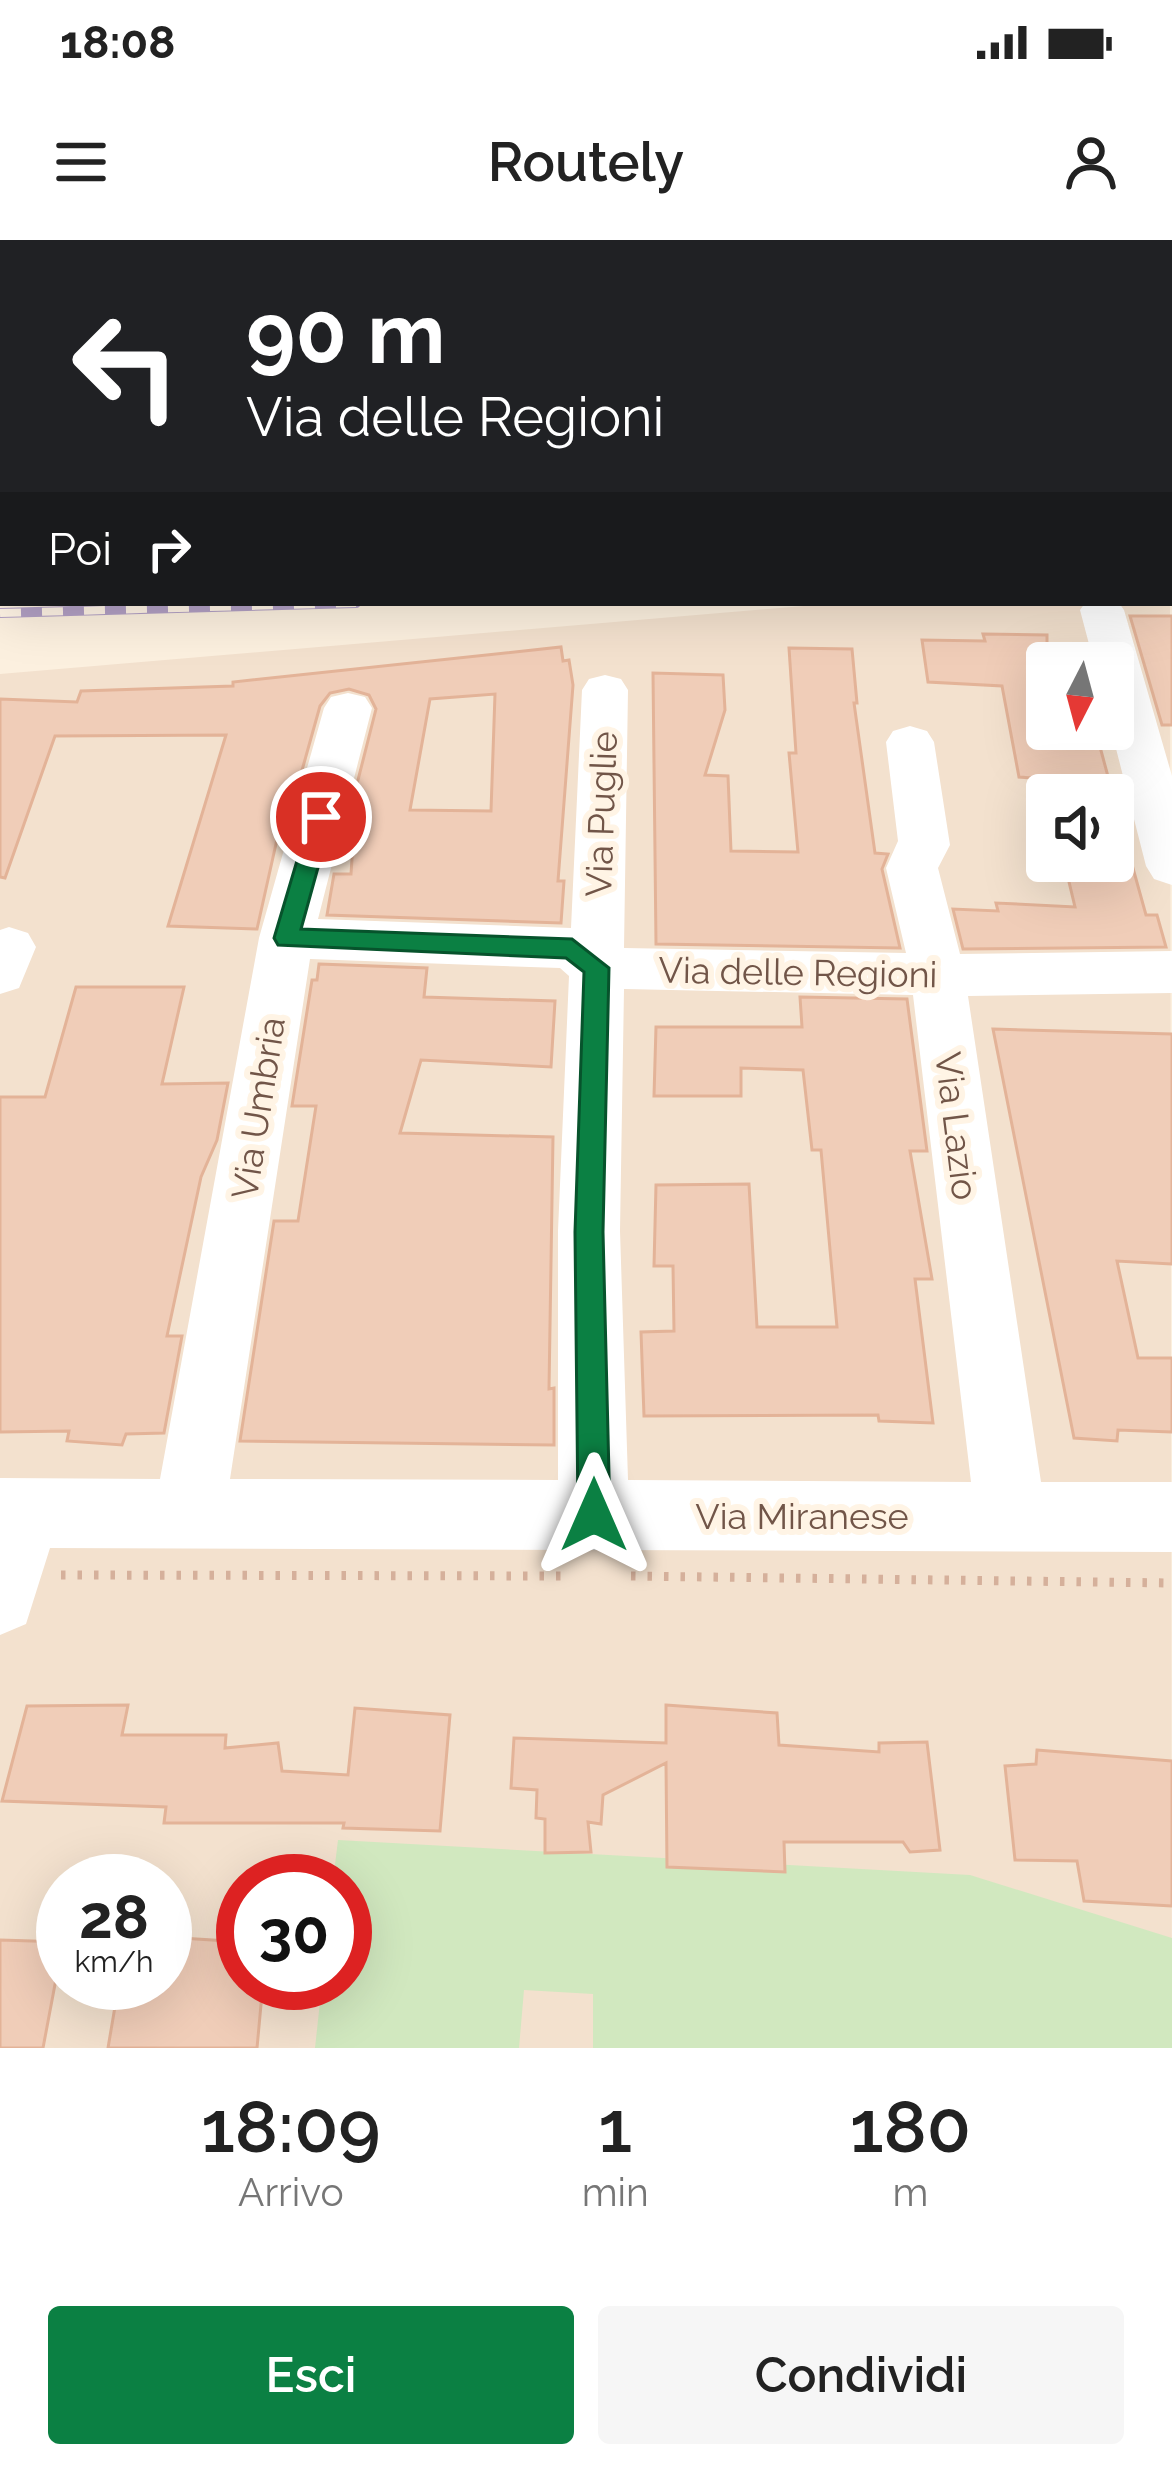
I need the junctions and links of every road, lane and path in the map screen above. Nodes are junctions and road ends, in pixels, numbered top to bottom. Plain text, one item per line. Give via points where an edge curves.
1 (1102, 610) dead end
2 (605, 689) dead end
3 (348, 708) dead end
4 (910, 742) dead end
5 (1172, 866) edge
6 (286, 938) junction
7 (597, 968) junction
8 (1172, 972) edge
9 (938, 975) junction
10 (189, 1514) junction
11 (1013, 1516) junction
12 (1172, 1517) edge
13 (7, 1550) edge
14 (599, 1555) junction
15 (1172, 1583) edge

1 - 5 street
2 - 7 street, Via Puglie
3 - 6 street, Via Umbria
4 - 9 street, Via Lazio via 924,845 912,868
6 - 7 street, Via delle Regioni via 572,949
6 - 10 street, Via Umbria
7 - 9 street, Via delle Regioni
7 - 14 street, Via Puglie via 589,1232
8 - 9 street, Via delle Regioni
9 - 11 street, Via Lazio
10 - 13 street, Via Miranese
10 - 14 street, Via Miranese
11 - 12 street, Via Miranese
11 - 14 street, Via Miranese
13 - 14 path
14 - 15 path

